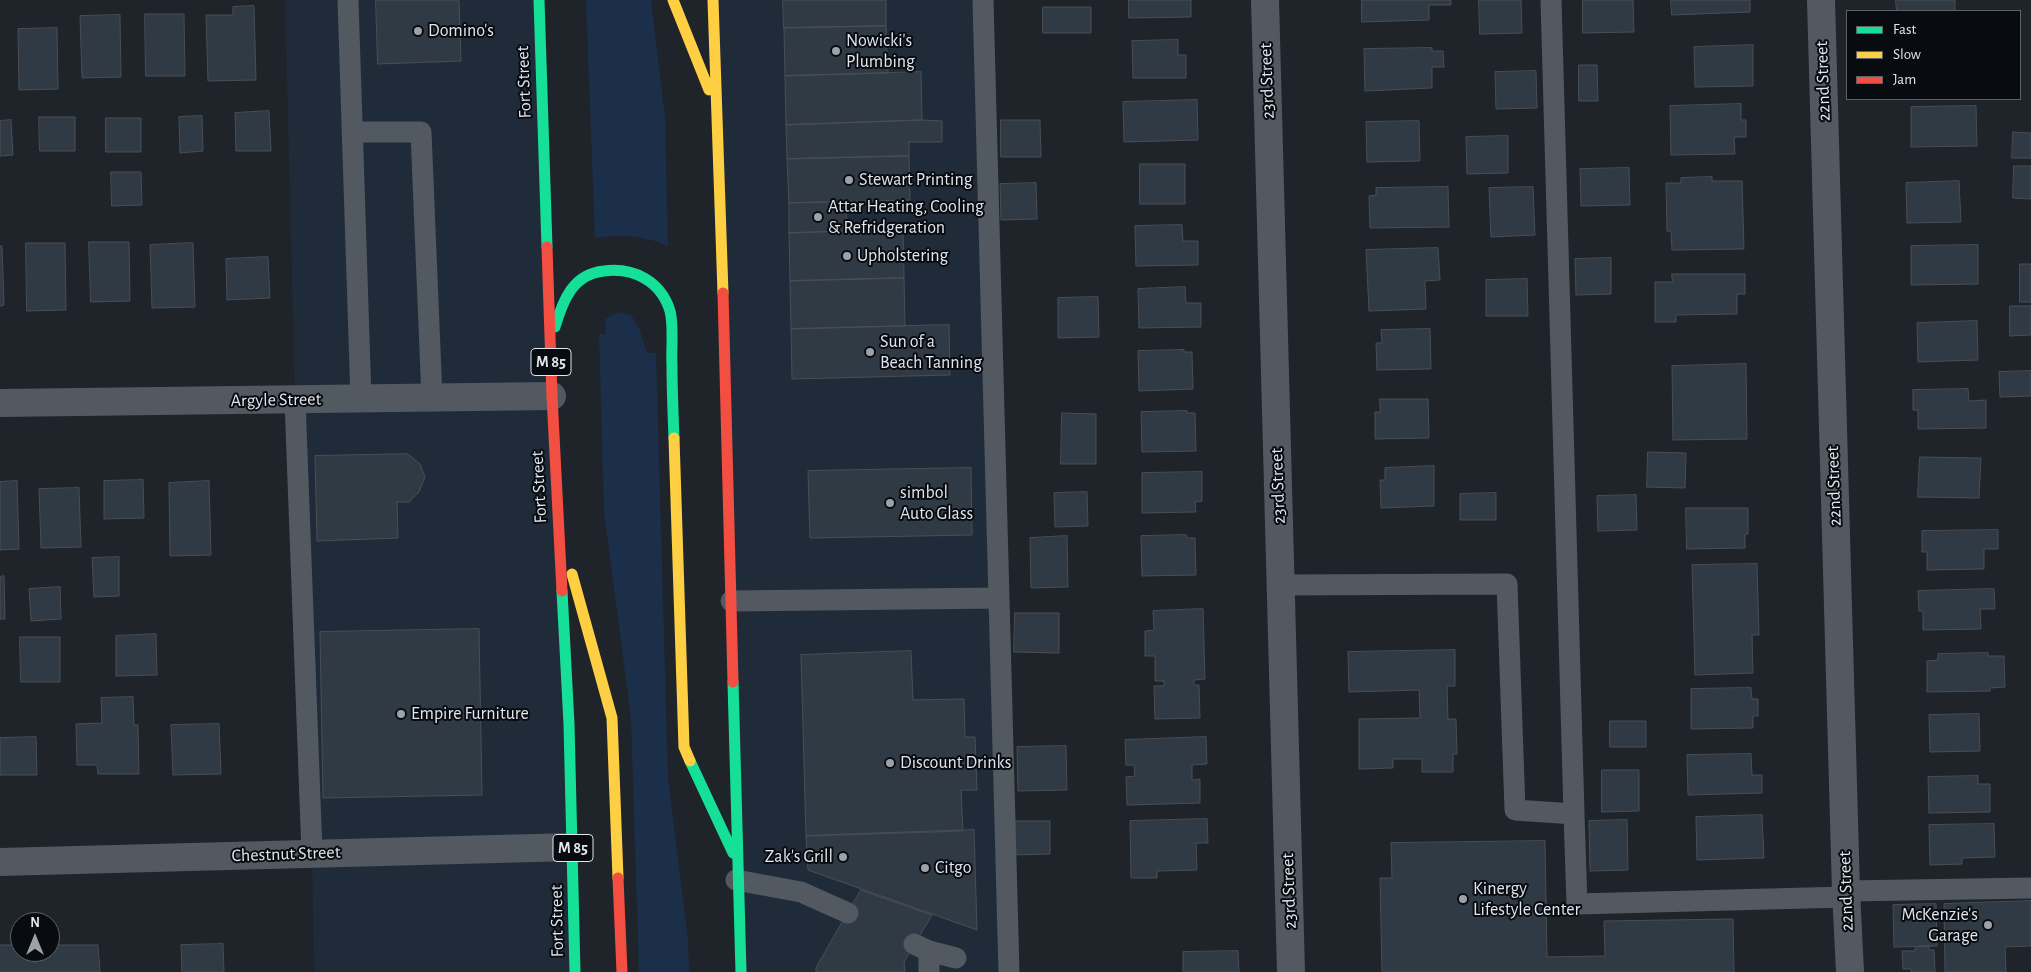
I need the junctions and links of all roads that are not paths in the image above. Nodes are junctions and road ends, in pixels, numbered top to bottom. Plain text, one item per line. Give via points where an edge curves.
1 (348, 0) edge
2 (539, 0) edge
3 (673, 0) edge
4 (713, 0) edge
5 (983, 0) edge
6 (1265, 0) edge
7 (1550, 0) edge
8 (1821, 0) edge
9 (716, 107) junction
10 (352, 132) junction
11 (550, 343) junction
12 (552, 396) junction
13 (432, 398) junction
14 (361, 399) junction
15 (295, 400) junction
16 (0, 403) edge
17 (558, 527) junction
18 (1281, 584) junction
19 (999, 598) junction
20 (731, 601) junction
21 (1574, 814) junction
22 (573, 847) junction
23 (312, 853) junction
24 (0, 862) edge
25 (736, 871) junction
26 (2031, 888) edge
27 (1846, 894) junction
28 (848, 914) dead end
29 (924, 956) edge
30 (956, 958) dead end
31 (576, 972) edge
32 (622, 972) edge
33 (741, 972) edge
34 (1009, 972) edge
35 (1292, 972) edge
36 (1850, 972) edge

1 - 10 lane
2 - 11 main road, Fort Street / M 85
3 - 9 main road
4 - 9 main road
5 - 19 lane
6 - 18 street, 23rd Street
7 - 21 lane
8 - 27 street, 22nd Street
9 - 20 main road
10 - 13 lane via 421,132
10 - 14 lane
11 - 12 main road, Fort Street / M 85
11 - 25 main road via 568,292 578,280 594,272 624,270 639,274 664,296 670,312 684,747
12 - 13 street, Argyle Street
12 - 17 main road, Fort Street / M 85
13 - 14 street, Argyle Street
14 - 15 street, Argyle Street
15 - 16 street, Argyle Street
15 - 23 lane
17 - 22 main road, Fort Street / M 85
17 - 32 main road via 612,718
18 - 21 lane via 1507,584 1515,810
18 - 35 street, 23rd Street
19 - 20 lane
19 - 34 lane
20 - 25 main road
21 - 27 lane via 1577,904
22 - 23 street, Chestnut Street
22 - 31 main road, Fort Street / M 85
23 - 24 street, Chestnut Street
25 - 28 lane via 802,892
25 - 33 main road
26 - 27 lane
27 - 36 street, 22nd Street
29 - 30 lane

